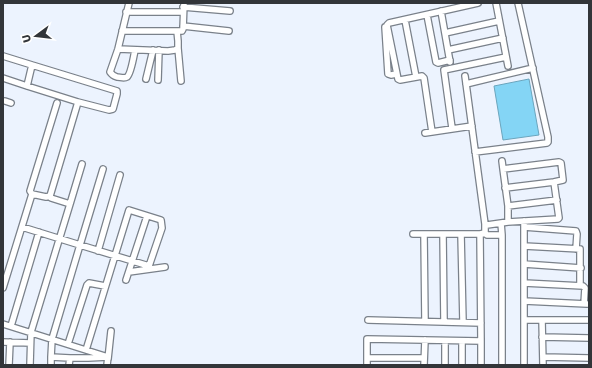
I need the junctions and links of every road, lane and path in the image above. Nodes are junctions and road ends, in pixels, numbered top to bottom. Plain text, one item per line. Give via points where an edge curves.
1 (128, 3) edge
2 (478, 3) edge
3 (496, 3) edge
4 (518, 3) edge
5 (183, 7) edge
6 (230, 11) dead end
7 (441, 11) junction
8 (126, 12) junction
9 (427, 15) junction
10 (405, 20) junction
11 (499, 21) junction
12 (183, 26) junction
13 (122, 31) junction
14 (177, 31) junction
15 (229, 31) dead end
16 (445, 33) junction
17 (503, 38) junction
18 (178, 48) junction
19 (118, 49) junction
20 (135, 50) junction
21 (156, 50) junction
22 (448, 50) junction
23 (3, 56) edge
24 (506, 57) junction
25 (450, 60) junction
26 (32, 65) junction
27 (508, 66) dead end
28 (451, 68) junction
29 (533, 68) junction
30 (465, 76) dead end
31 (416, 77) junction
32 (3, 78) edge
33 (146, 79) dead end
34 (158, 80) dead end
35 (181, 81) dead end
36 (466, 84) junction
37 (27, 86) junction
38 (4, 102) edge
39 (78, 102) junction
40 (11, 103) dead end
41 (57, 103) dead end
42 (472, 126) junction
43 (452, 128) junction
44 (432, 132) junction
45 (425, 133) dead end
46 (476, 152) junction
47 (502, 161) dead end
48 (82, 164) dead end
49 (103, 169) dead end
50 (503, 169) junction
51 (120, 175) dead end
52 (554, 182) junction
53 (505, 188) junction
54 (32, 194) junction
55 (50, 196) junction
56 (557, 200) junction
57 (70, 204) junction
58 (508, 206) junction
59 (147, 216) junction
60 (505, 222) junction
61 (485, 224) junction
62 (524, 224) junction
63 (22, 227) junction
64 (39, 232) junction
65 (483, 233) junction
66 (412, 234) dead end
67 (424, 234) junction
68 (443, 234) junction
69 (461, 234) junction
70 (502, 235) junction
71 (60, 238) junction
72 (80, 244) junction
73 (524, 246) junction
74 (576, 249) junction
75 (98, 250) junction
76 (115, 256) junction
77 (132, 261) junction
78 (524, 264) junction
79 (165, 267) dead end
80 (149, 268) junction
81 (580, 268) junction
82 (129, 272) junction
83 (126, 280) dead end
84 (524, 283) junction
85 (105, 286) junction
86 (580, 286) junction
87 (3, 288) edge
88 (524, 301) junction
89 (368, 320) dead end
90 (524, 320) junction
91 (542, 320) junction
92 (589, 320) edge
93 (425, 321) junction
94 (444, 322) junction
95 (463, 322) junction
96 (481, 322) junction
97 (3, 324) edge
98 (11, 326) junction
99 (111, 331) dead end
100 (31, 332) junction
101 (542, 337) junction
102 (589, 338) edge
103 (52, 339) junction
104 (425, 340) junction
105 (445, 341) junction
106 (462, 341) junction
107 (481, 341) junction
108 (3, 342) edge
109 (10, 342) junction
110 (30, 343) junction
111 (68, 344) junction
112 (86, 350) junction
113 (108, 356) junction
114 (51, 357) junction
115 (543, 357) junction
116 (70, 358) junction
117 (88, 358) junction
118 (367, 358) junction
119 (424, 358) junction
120 (560, 358) junction
121 (580, 358) junction
122 (589, 358) edge
123 (9, 365) edge
124 (30, 365) edge
125 (51, 365) edge
126 (69, 365) edge
127 (88, 365) edge
128 (108, 365) edge
129 (367, 365) edge
130 (424, 365) edge
131 (444, 365) edge
132 (462, 365) edge
133 (481, 365) edge
134 (502, 365) edge
135 (524, 365) edge
136 (543, 365) edge
137 (560, 365) edge
138 (580, 365) edge

1 - 8 street
2 - 7 street
3 - 11 street
4 - 29 street
5 - 6 street
5 - 8 street
5 - 12 street
7 - 9 street
7 - 16 street
8 - 13 street
9 - 10 street
9 - 25 street via 436,62
10 - 31 street
10 - 31 street via 387,25 396,74 398,80
11 - 16 street
11 - 17 street
12 - 14 street via 182,31
12 - 15 street
13 - 14 street
13 - 19 street
14 - 18 street
16 - 22 street
17 - 22 street
17 - 24 street
18 - 21 street
18 - 35 street
19 - 20 street
19 - 20 street via 110,72 124,78 129,73
20 - 21 street
21 - 33 street
21 - 34 street
22 - 25 street
23 - 26 street
24 - 27 street
24 - 28 street
25 - 28 street
26 - 37 street
26 - 39 street via 116,91 117,94 113,108 108,110
28 - 43 street via 444,71
29 - 36 street
29 - 46 street via 548,142
30 - 36 street
31 - 44 street via 424,78
32 - 37 street
36 - 42 street
37 - 39 street
38 - 40 street
39 - 55 street
41 - 54 street via 30,191
42 - 43 street
42 - 46 street
43 - 44 street
44 - 45 street
46 - 61 street
47 - 50 street
48 - 57 street
49 - 72 street
50 - 52 street via 560,162 563,180
50 - 53 street
51 - 75 street
52 - 53 street
52 - 56 street
53 - 58 street
54 - 55 street
54 - 63 street
55 - 57 street
56 - 58 street
56 - 62 street via 559,218
57 - 71 street
58 - 60 street
59 - 76 street via 129,210
59 - 77 street
59 - 80 street via 161,220 162,228
60 - 61 street
60 - 62 street
60 - 70 street
61 - 65 street
62 - 73 street
62 - 74 street via 575,230
63 - 64 street
63 - 87 street
64 - 71 street
64 - 98 street
65 - 69 street
65 - 70 street
65 - 96 street
66 - 67 street
67 - 68 street
67 - 93 street
68 - 69 street
68 - 94 street
69 - 95 street
70 - 134 street
71 - 72 street
71 - 100 street
72 - 75 street
72 - 103 street
73 - 74 street
73 - 78 street
74 - 81 street via 581,251
75 - 76 street
76 - 77 street
76 - 85 street
77 - 80 street
77 - 82 street
78 - 81 street
78 - 84 street
79 - 80 street
80 - 82 street
81 - 86 street
82 - 83 street
84 - 86 street
84 - 88 street
85 - 111 street via 89,283 87,285
85 - 112 street
86 - 88 street via 585,287 586,304
88 - 90 street
89 - 93 street
90 - 91 street
90 - 135 street
91 - 92 street
91 - 101 street
93 - 94 street
94 - 95 street
95 - 96 street
96 - 107 street
97 - 98 street
98 - 100 street
99 - 113 street
100 - 103 street
100 - 110 street
101 - 102 street
101 - 115 street
103 - 111 street
103 - 114 street
104 - 105 street
104 - 118 street via 367,339
104 - 119 street
105 - 106 street
105 - 131 street
106 - 107 street
106 - 132 street
107 - 133 street
108 - 109 street
109 - 110 street
109 - 123 street
110 - 124 street
111 - 112 street
112 - 113 street
113 - 117 street
113 - 128 street
114 - 116 street
114 - 125 street
115 - 120 street
115 - 136 street
116 - 117 street
116 - 126 street
117 - 127 street
118 - 119 street
118 - 129 street
119 - 130 street
120 - 121 street
120 - 137 street
121 - 122 street
121 - 138 street

